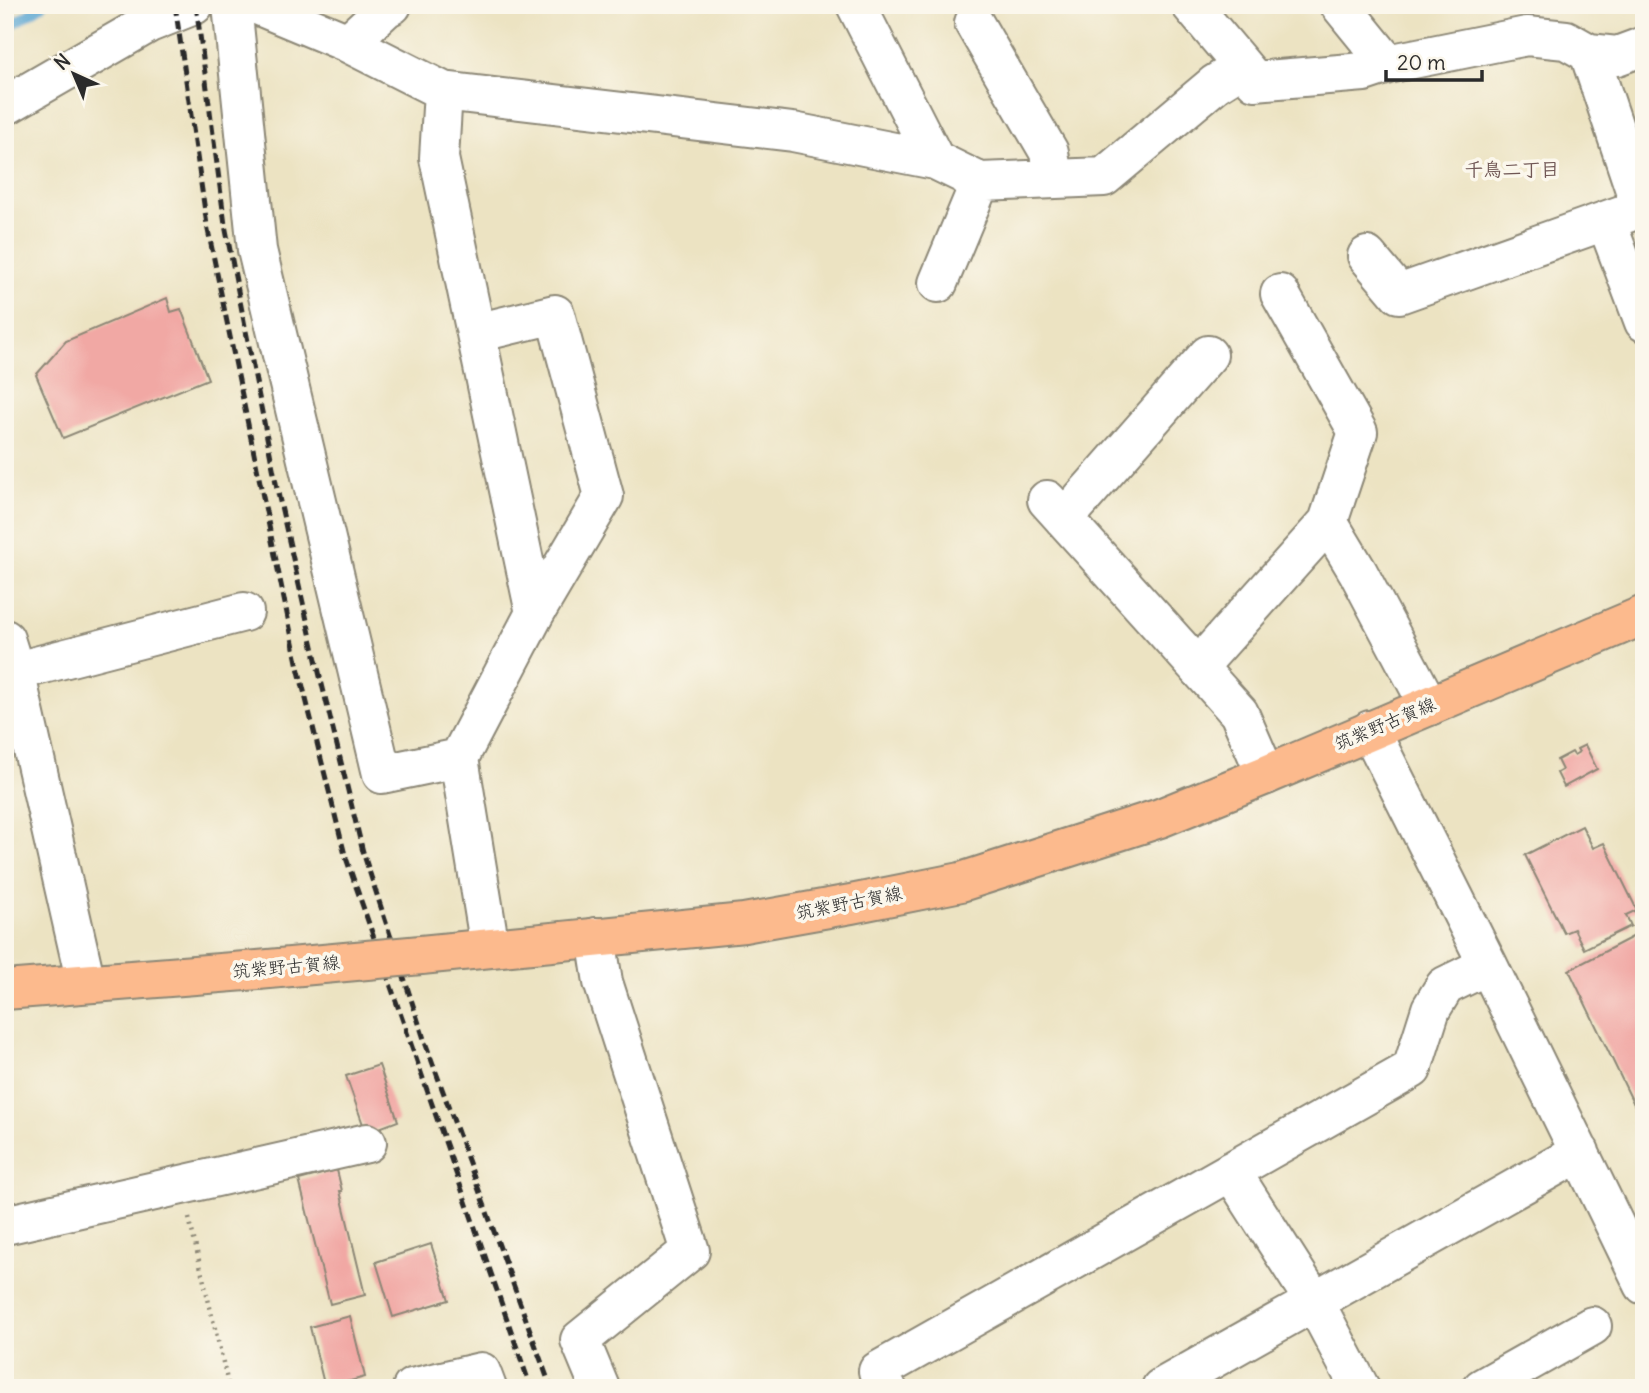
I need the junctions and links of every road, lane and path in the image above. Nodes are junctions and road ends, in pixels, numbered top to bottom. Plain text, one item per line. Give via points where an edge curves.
1 (194, 5) edge
2 (232, 5) edge
3 (257, 5) edge
4 (392, 5) edge
5 (856, 5) edge
6 (1191, 5) edge
7 (1340, 5) edge
8 (974, 23) dead end
9 (348, 43) junction
10 (1644, 46) edge
11 (1589, 53) junction
12 (1388, 64) junction
13 (1242, 67) junction
14 (443, 91) junction
15 (5, 106) edge
16 (935, 160) junction
17 (1053, 179) junction
18 (980, 182) junction
19 (1643, 208) edge
20 (1606, 221) junction
21 (1367, 256) dead end
22 (938, 283) dead end
23 (1280, 294) dead end
24 (1644, 322) edge
25 (476, 333) junction
26 (1208, 355) dead end
27 (1328, 522) junction
28 (244, 612) dead end
29 (535, 613) junction
30 (1644, 615) edge
31 (9, 662) edge
32 (1198, 667) junction
33 (1429, 706) junction
34 (1370, 730) junction
35 (459, 758) junction
36 (1266, 775) junction
37 (596, 937) junction
38 (490, 948) junction
39 (1488, 965) junction
40 (86, 984) junction
41 (5, 990) edge
42 (367, 1143) dead end
43 (1580, 1152) junction
44 (1231, 1171) junction
45 (181, 1184) junction
46 (5, 1225) edge
47 (1644, 1285) edge
48 (1314, 1301) junction
49 (1592, 1326) dead end
50 (229, 1388) edge
51 (412, 1388) edge
52 (487, 1388) edge
53 (600, 1388) edge
54 (887, 1388) edge
55 (1161, 1388) edge
56 (1360, 1388) edge
57 (1482, 1388) edge

1 - 15 street via 149,23
2 - 35 street via 257,250 382,774
3 - 9 street
4 - 9 street
5 - 16 street
6 - 13 street
7 - 12 street
8 - 17 street via 1049,152
9 - 14 street
10 - 11 street via 1617,55
11 - 12 street via 1566,40 1527,36
11 - 19 street
12 - 13 street via 1364,72 1255,80
13 - 17 street via 1215,84 1104,177
14 - 16 street via 793,132
14 - 25 street via 439,158
16 - 18 street
17 - 18 street
18 - 22 street
19 - 20 street
20 - 21 street via 1399,294
20 - 24 street
23 - 27 street via 1358,432
25 - 29 street
25 - 29 street via 555,314 604,496
26 - 32 street via 1056,510
27 - 32 street
27 - 33 street
28 - 31 street
29 - 35 street
30 - 33 main road, 筑紫野古賀線
31 - 40 street
32 - 36 street via 1239,713
33 - 34 main road, 筑紫野古賀線
34 - 36 main road, 筑紫野古賀線
34 - 39 street
35 - 38 street
36 - 37 main road, 筑紫野古賀線 via 1160,818 961,881 744,923
37 - 38 main road, 筑紫野古賀線
37 - 53 street via 603,982 690,1251 580,1340
38 - 40 main road, 筑紫野古賀線, bridge
39 - 43 street
39 - 44 street via 1445,986 1431,1009 1412,1069
40 - 41 main road, 筑紫野古賀線
42 - 45 street
43 - 47 street
43 - 48 street
44 - 48 street
44 - 54 street via 878,1371
45 - 46 street
45 - 50 path
48 - 55 street
48 - 56 street
49 - 57 street
51 - 52 street via 481,1372

